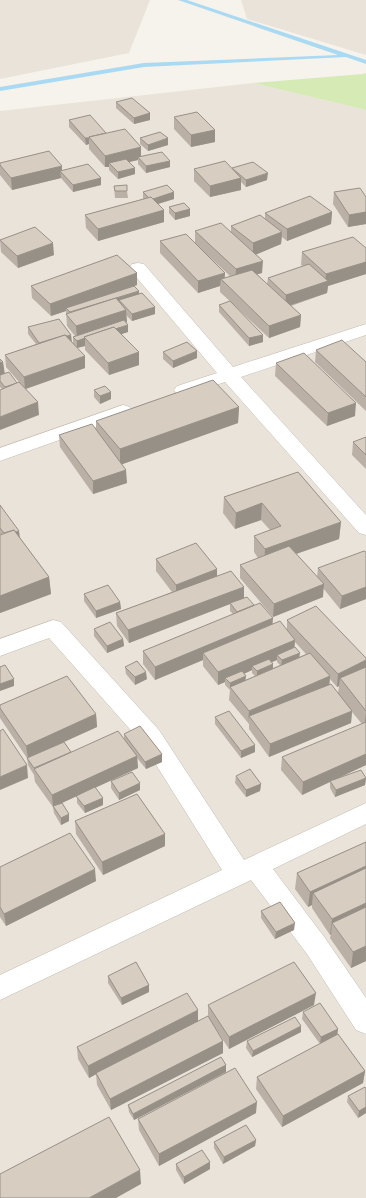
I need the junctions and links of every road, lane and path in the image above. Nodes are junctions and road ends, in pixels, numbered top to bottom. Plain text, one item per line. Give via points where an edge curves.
1 (138, 268) dead end
2 (366, 329) edge
3 (229, 374) junction
4 (170, 395) edge
5 (140, 406) edge
6 (0, 455) edge
7 (366, 528) edge
8 (0, 648) edge
9 (366, 813) edge
10 (247, 870) junction
11 (0, 988) edge
12 (366, 1021) edge

1 - 3 street
2 - 3 street
3 - 4 street
3 - 7 street
5 - 6 street
8 - 10 street via 53,628 151,737
9 - 10 street
10 - 11 street
10 - 12 street via 316,946

